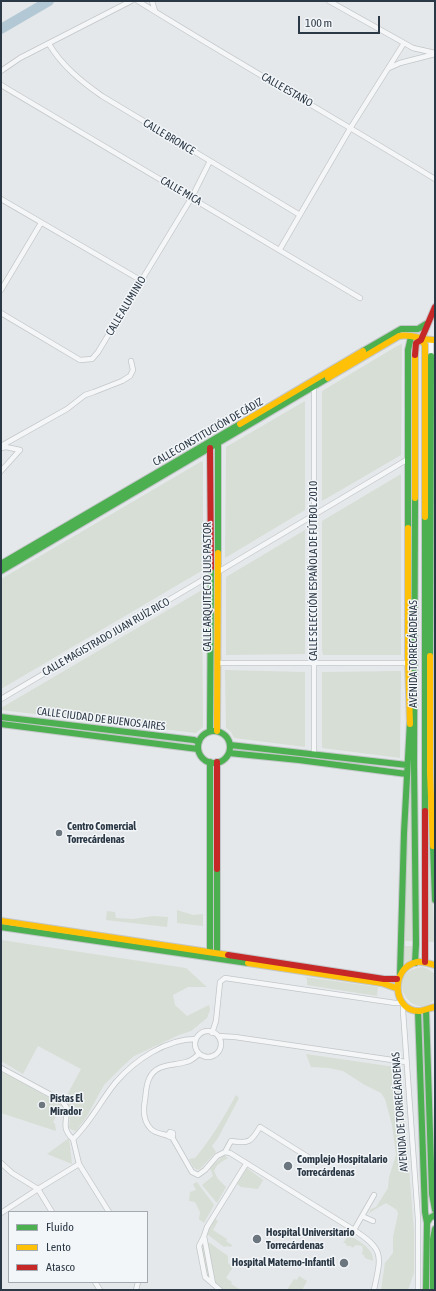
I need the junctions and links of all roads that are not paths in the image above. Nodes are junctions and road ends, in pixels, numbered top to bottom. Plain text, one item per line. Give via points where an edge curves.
1 (132, 1) edge
2 (138, 1) edge
3 (152, 1) edge
4 (329, 1) edge
5 (155, 11) junction
6 (404, 43) junction
7 (49, 44) junction
8 (435, 54) edge
9 (388, 69) junction
10 (1, 71) edge
11 (1, 85) edge
12 (351, 127) junction
13 (210, 162) junction
14 (435, 179) edge
15 (192, 197) junction
16 (1, 199) edge
17 (300, 214) junction
18 (41, 223) junction
19 (280, 249) junction
20 (142, 280) junction
21 (1, 290) edge
22 (360, 298) dead end
23 (435, 307) edge
24 (1, 313) edge
25 (426, 324) junction
26 (411, 337) junction
27 (433, 341) edge
28 (421, 343) junction
29 (430, 356) joint
30 (131, 360) dead end
31 (314, 388) junction
32 (218, 444) junction
33 (1, 447) edge
34 (210, 448) junction
35 (433, 453) edge
36 (408, 459) junction
37 (1, 471) edge
38 (313, 516) junction
39 (433, 562) edge
40 (1, 564) edge
41 (1, 570) edge
42 (218, 572) junction
43 (211, 576) junction
44 (433, 644) edge
45 (218, 663) junction
46 (314, 663) junction
47 (408, 663) junction
48 (414, 669) junction
49 (1, 699) edge
50 (1, 717) edge
51 (1, 724) edge
52 (410, 724) junction
53 (210, 731) junction
54 (217, 731) junction
55 (199, 742) junction
56 (230, 745) junction
57 (198, 749) junction
58 (229, 753) junction
59 (314, 755) junction
60 (210, 762) junction
61 (217, 762) junction
62 (407, 765) junction
63 (432, 766) edge
64 (432, 773) edge
65 (406, 774) junction
66 (433, 836) edge
67 (435, 900) edge
68 (1, 921) edge
69 (1, 926) edge
70 (210, 953) junction
71 (217, 954) junction
72 (425, 962) junction
73 (415, 963) junction
74 (435, 965) edge
75 (398, 977) junction
76 (396, 988) junction
77 (404, 1004) junction
78 (435, 1007) edge
79 (426, 1010) junction
80 (418, 1011) junction
81 (212, 1033) junction
82 (218, 1036) junction
83 (196, 1039) junction
84 (199, 1054) junction
85 (406, 1062) junction
86 (1, 1068) edge
87 (73, 1139) junction
88 (225, 1152) junction
89 (308, 1157) dead end
90 (1, 1163) edge
91 (79, 1164) junction
92 (246, 1164) junction
93 (38, 1189) junction
94 (374, 1195) dead end
95 (51, 1211) edge
96 (108, 1211) edge
97 (1, 1214) edge
98 (434, 1214) edge
99 (362, 1216) junction
100 (374, 1221) dead end
101 (427, 1223) junction
102 (435, 1229) edge
103 (354, 1230) junction
104 (204, 1236) junction
105 (434, 1239) junction
106 (213, 1284) junction
107 (220, 1290) edge
108 (374, 1290) edge
109 (418, 1290) edge
110 (426, 1290) edge
111 (433, 1290) edge

1 - 7 street
2 - 5 street, CALLE ESTAÑO
3 - 5 street
4 - 6 street
5 - 12 street, CALLE ESTAÑO
6 - 8 street
6 - 9 street
7 - 10 street via 20,58
7 - 13 street, CALLE BRONCE via 55,55 86,85
8 - 9 street via 400,63
9 - 12 street
11 - 15 street, CALLE MICA
12 - 14 street, CALLE ESTAÑO
12 - 17 street
13 - 15 street, CALLE ALUMINIO
13 - 17 street, CALLE BRONCE
15 - 19 street, CALLE MICA
15 - 20 street, CALLE ALUMINIO
16 - 18 street
17 - 19 street
18 - 20 street
18 - 21 street
19 - 22 street, CALLE MICA
20 - 24 street, CALLE ALUMINIO via 98,352 88,360 80,360
23 - 25 street
25 - 28 street
25 - 40 street, CALLE CONSTITUCIÓN DE CÁDIZ via 418,330 401,329
26 - 28 street, CALLE CONSTITUCIÓN DE CÁDIZ
26 - 31 street, CALLE CONSTITUCIÓN DE CÁDIZ via 399,336
26 - 36 street, AVENIDA TORRECÁRDENAS via 408,350
27 - 28 street
27 - 29 street, AVENIDA TORRECÁRDENAS
28 - 48 street, AVENIDA TORRECÁRDENAS via 415,348
28 - 72 street, AVENIDA TORRECÁRDENAS
29 - 35 street, AVENIDA TORRECÁRDENAS
30 - 33 street via 130,376 85,395 67,409
31 - 32 street, CALLE CONSTITUCIÓN DE CÁDIZ
31 - 38 street, CALLE SELECCIÓN ESPAÑOLA DE FÚTBOL 2010
32 - 34 street, CALLE CONSTITUCIÓN DE CÁDIZ
32 - 42 street, CALLE ARQUITECTO LUIS PASTOR
33 - 37 street via 20,450
34 - 41 street, CALLE CONSTITUCIÓN DE CÁDIZ
34 - 43 street, CALLE ARQUITECTO LUIS PASTOR
35 - 39 street, AVENIDA TORRECÁRDENAS
36 - 38 street
36 - 47 street, AVENIDA TORRECÁRDENAS
38 - 42 street
38 - 46 street, CALLE SELECCIÓN ESPAÑOLA DE FÚTBOL 2010
39 - 44 street, AVENIDA TORRECÁRDENAS
42 - 45 street, CALLE ARQUITECTO LUIS PASTOR
43 - 49 street, CALLE MAGISTRADO JUAN RUÍZ RICO
43 - 53 street, CALLE ARQUITECTO LUIS PASTOR
44 - 63 street, AVENIDA TORRECÁRDENAS
45 - 46 street
45 - 54 street, CALLE ARQUITECTO LUIS PASTOR
46 - 47 street
46 - 59 street, CALLE SELECCIÓN ESPAÑOLA DE FÚTBOL 2010
47 - 52 street, AVENIDA TORRECÁRDENAS
48 - 52 street, AVENIDA TORRECÁRDENAS
48 - 73 street, AVENIDA TORRECÁRDENAS
50 - 55 street, CALLE CIUDAD DE BUENOS AIRES
51 - 57 street, CALLE CIUDAD DE BUENOS AIRES
52 - 62 street, AVENIDA TORRECÁRDENAS
53 - 54 street
53 - 55 street via 201,737
54 - 56 street via 226,736
55 - 57 street
56 - 58 street
56 - 59 street
57 - 60 street via 202,757
58 - 61 street
58 - 65 street
59 - 62 street
60 - 61 street
60 - 70 street
61 - 71 street
62 - 65 street, AVENIDA TORRECÁRDENAS
63 - 64 street, AVENIDA TORRECÁRDENAS
64 - 66 street, AVENIDA TORRECÁRDENAS
65 - 75 street, AVENIDA TORRECÁRDENAS via 401,967
66 - 67 street, AVENIDA TORRECÁRDENAS
68 - 70 street
69 - 76 street via 390,985
70 - 71 street
71 - 75 street via 384,979
72 - 73 street
72 - 74 street
73 - 75 street via 406,967
75 - 76 street, AVENIDA TORRECÁRDENAS
76 - 77 street
77 - 80 street
77 - 81 street via 223,978 220,982 216,1021
77 - 85 street, AVENIDA DE TORRECÁRDENAS
78 - 79 street
79 - 80 street
79 - 98 street
80 - 101 street, AVENIDA DE TORRECÁRDENAS
81 - 82 street
81 - 83 street via 203,1033
82 - 84 street via 221,1044 217,1053 209,1057
82 - 85 street
83 - 84 street
83 - 87 street via 174,1042 138,1062 117,1081
84 - 88 street via 187,1062 169,1065 152,1074 148,1080 144,1116 150,1129 161,1135 170,1136 192,1172 198,1175 217,1156
85 - 109 street, AVENIDA DE TORRECÁRDENAS via 418,1219
86 - 87 street via 62,1101 67,1108 65,1129
87 - 91 street
88 - 89 street via 231,1141 250,1141 260,1127
88 - 92 street
90 - 93 street
91 - 93 street
91 - 96 street
92 - 103 street
92 - 104 street
93 - 95 street
93 - 97 street
94 - 99 street
98 - 101 street
98 - 105 street
99 - 100 street
99 - 103 street
101 - 110 street, AVENIDA DE TORRECÁRDENAS
102 - 105 street
103 - 108 street via 372,1243 379,1255
104 - 106 street
104 - 106 street via 199,1246 200,1257 205,1278
105 - 111 street
106 - 107 street

